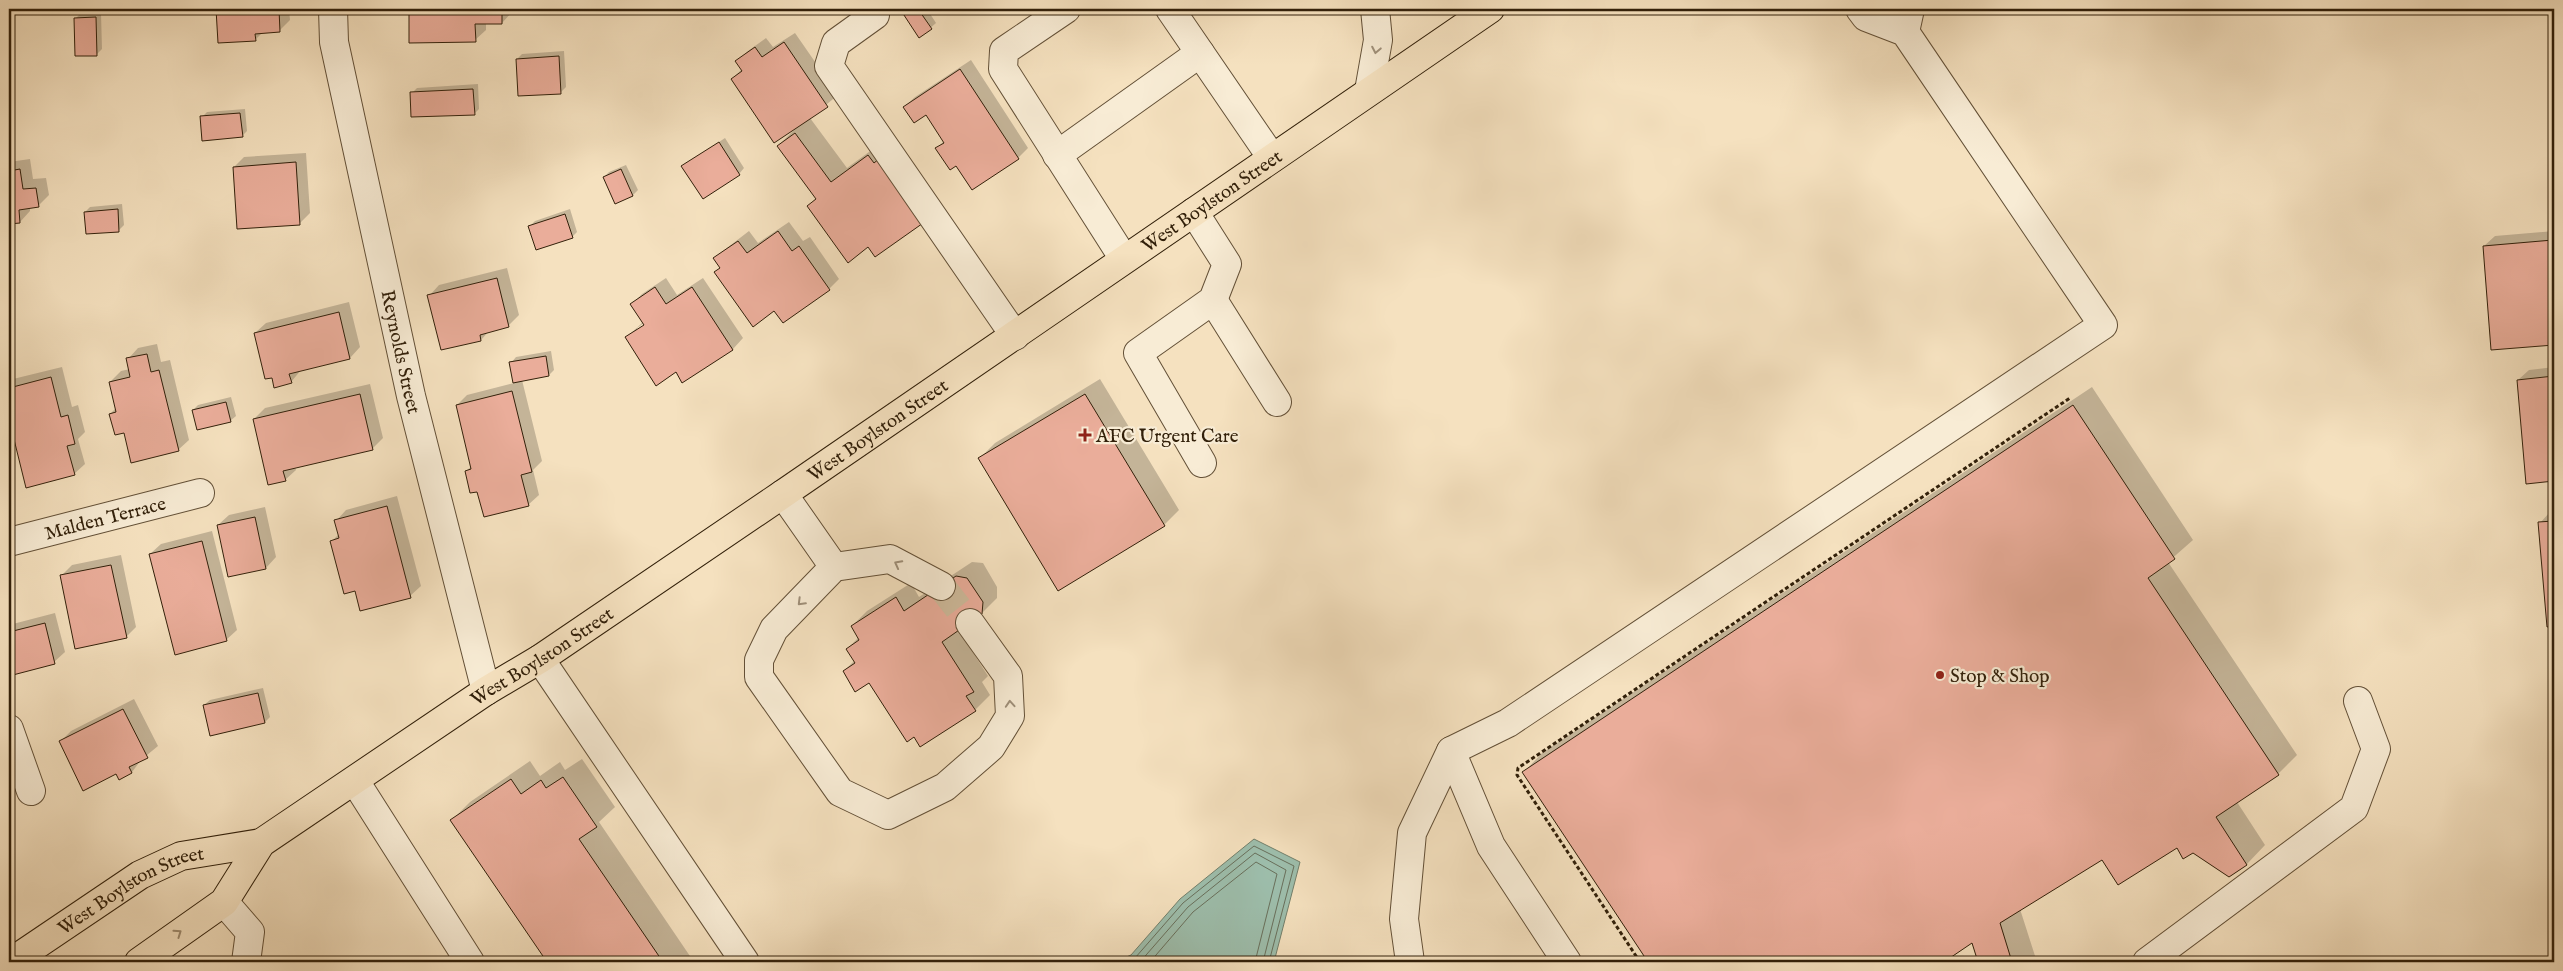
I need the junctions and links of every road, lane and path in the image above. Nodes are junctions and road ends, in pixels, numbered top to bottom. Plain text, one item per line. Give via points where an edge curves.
1 (333, 9) edge
2 (1066, 9) edge
3 (1170, 9) edge
4 (1375, 9) edge
5 (1490, 9) edge
6 (1860, 9) edge
7 (875, 15) dead end
8 (1907, 20) edge
9 (1200, 53) junction
10 (1369, 91) junction
11 (1057, 155) junction
12 (1272, 158) junction
13 (1194, 212) junction
14 (1124, 259) junction
15 (1213, 300) junction
16 (1015, 336) junction
17 (2070, 398) dead end
18 (1277, 402) dead end
19 (1202, 463) dead end
20 (200, 493) dead end
21 (783, 494) junction
22 (9, 542) edge
23 (834, 567) junction
24 (941, 586) tunnel mouth
25 (970, 623) tunnel mouth
26 (540, 658) junction
27 (486, 691) junction
28 (2358, 701) dead end
29 (9, 729) edge
30 (1451, 751) junction
31 (355, 781) junction
32 (31, 791) dead end
33 (261, 843) junction
34 (224, 902) junction
35 (11, 962) edge
36 (139, 962) edge
37 (246, 962) edge
38 (470, 962) edge
39 (745, 962) edge
40 (1410, 962) edge
41 (1567, 962) edge
42 (1640, 962) edge
43 (2147, 962) edge

1 - 27 street, Reynolds Street via 334,42 411,396
2 - 11 street via 1004,51 1003,69
3 - 9 street
4 -> 10 street via 1378,40
5 - 10 main road, West Boylston Street
6 - 8 street via 1866,17
7 - 16 street via 836,43 829,66
8 - 30 street via 2103,325 1508,723
9 - 11 street
9 - 12 street
10 - 12 main road, West Boylston Street
11 - 14 street
12 - 13 main road, West Boylston Street
13 - 14 main road, West Boylston Street
13 - 15 street via 1227,264
14 - 16 main road, West Boylston Street
15 - 18 street
15 - 19 street via 1138,353
16 - 21 main road, West Boylston Street
17 - 42 path via 1518,768 1517,775
20 - 22 street, Malden Terrace
21 - 23 street
21 - 26 main road, West Boylston Street
24 -> 23 street via 890,559
23 -> 25 street via 774,629 759,660 759,677 840,792 888,815 945,787 991,747 1010,716 1008,676
26 - 27 main road, West Boylston Street
26 - 39 street
27 - 31 main road, West Boylston Street
28 - 43 street via 2376,749 2354,808
29 - 32 street
30 - 40 street via 1412,833 1404,918
30 - 41 street via 1491,846
31 - 33 main road, West Boylston Street
31 - 38 street
33 - 34 main road, West Boylston Street
33 - 35 main road, West Boylston Street via 181,856 140,875
36 -> 34 main road, West Boylston Street
34 - 37 street via 250,932

